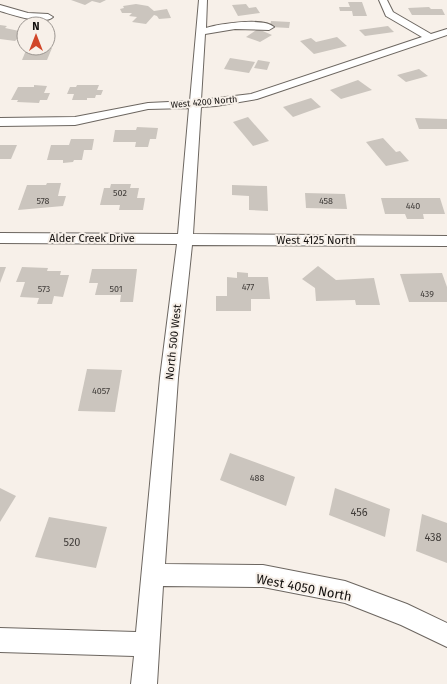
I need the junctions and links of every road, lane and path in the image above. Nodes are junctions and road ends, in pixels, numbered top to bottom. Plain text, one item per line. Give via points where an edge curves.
1 (203, 0) edge
2 (383, 0) edge
3 (0, 8) edge
4 (28, 16) edge
5 (269, 27) dead end
6 (201, 32) junction
7 (447, 32) edge
8 (430, 38) junction
9 (195, 104) junction
10 (0, 122) edge
11 (0, 238) edge
12 (185, 238) junction
13 (447, 241) edge
14 (153, 575) junction
15 (447, 635) edge
16 (0, 640) edge
17 (147, 644) junction
18 (144, 684) edge

1 - 6 street, North 500 West
2 - 8 street via 388,14
3 - 4 street
5 - 6 street via 214,27
6 - 9 street, North 500 West
7 - 8 street, West 4200 North
8 - 9 street, West 4200 North via 253,97
9 - 10 street, West 4200 North via 148,106 75,121
9 - 12 street, North 500 West
11 - 12 street, Alder Creek Drive
12 - 13 street, West 4125 North
12 - 14 street, North 500 West via 169,378
14 - 15 street, West 4050 North via 263,576 345,592
14 - 17 street, North 500 West
16 - 17 street
17 - 18 street, North 500 West

